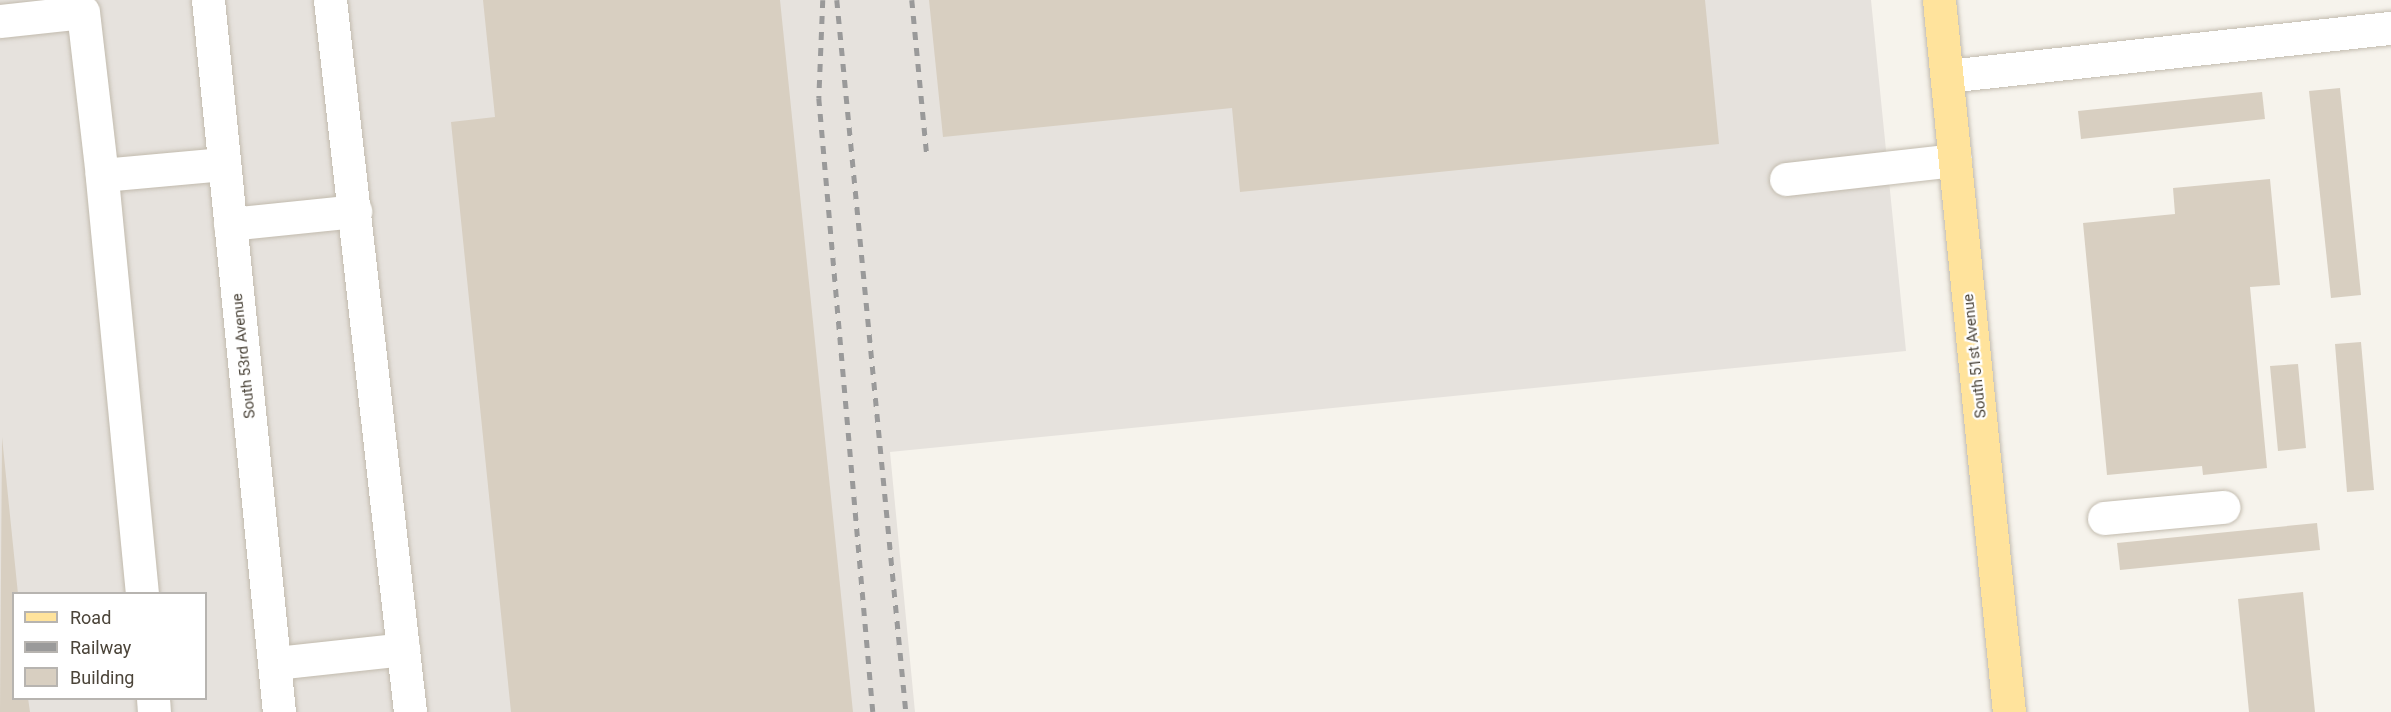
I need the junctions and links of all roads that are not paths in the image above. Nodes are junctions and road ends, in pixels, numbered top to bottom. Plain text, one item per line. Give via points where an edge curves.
1 (208, 0) edge
2 (330, 0) edge
3 (1939, 0) edge
4 (0, 21) edge
5 (2391, 28) edge
6 (1947, 76) junction
7 (1955, 160) junction
8 (224, 164) junction
9 (102, 175) junction
10 (1786, 179) dead end
11 (355, 211) junction
12 (230, 224) junction
13 (2223, 507) dead end
14 (2104, 518) dead end
15 (142, 592) edge
16 (403, 649) junction
17 (274, 663) junction
18 (279, 712) edge
19 (410, 712) edge
20 (2010, 712) edge

1 - 8 street, South 53rd Avenue
2 - 11 street
3 - 6 main road, South 51st Avenue
4 - 9 street via 83,12
5 - 6 street
6 - 7 main road, South 51st Avenue
7 - 10 street
7 - 20 main road, South 51st Avenue
8 - 9 street
8 - 12 street, South 53rd Avenue
9 - 15 street
11 - 12 street
11 - 16 street
12 - 17 street, South 53rd Avenue
13 - 14 street
16 - 17 street
16 - 19 street
17 - 18 street, South 53rd Avenue

